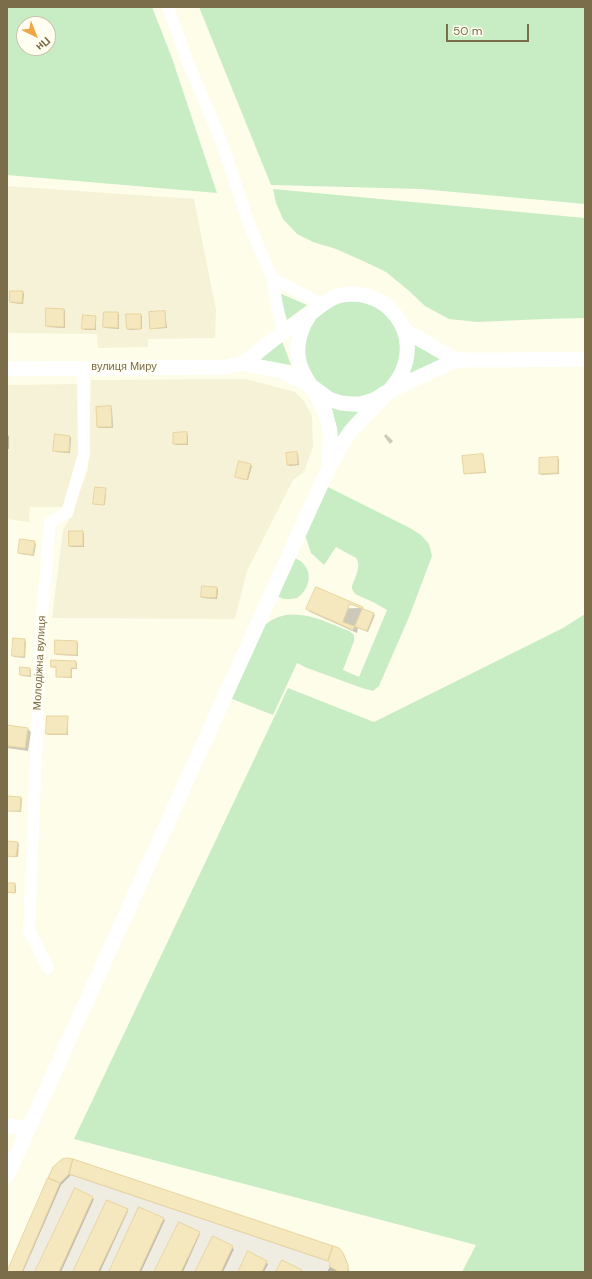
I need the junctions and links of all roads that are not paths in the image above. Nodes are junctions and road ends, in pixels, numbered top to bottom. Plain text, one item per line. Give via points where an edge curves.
1 (168, 7) edge
2 (272, 278) junction
3 (321, 304) junction
4 (309, 315) junction
5 (404, 330) junction
6 (282, 332) junction
7 (585, 358) edge
8 (456, 360) junction
9 (241, 363) junction
10 (300, 366) junction
11 (83, 368) junction
12 (7, 369) edge
13 (310, 385) junction
14 (387, 392) junction
15 (329, 467) junction
16 (48, 968) dead end
17 (7, 1125) edge
18 (28, 1130) junction
19 (7, 1176) edge

1 - 2 street via 220,138 249,224
2 - 3 street
2 - 6 street
3 - 4 street
3 - 5 street via 335,297 351,294 377,299 398,317
4 - 6 street
4 - 10 street via 299,337 297,352
5 - 8 street
5 - 14 street via 408,346 406,361 397,382
6 - 9 street
6 - 10 street
7 - 8 street
8 - 14 street
9 - 11 street, вулиця Миру via 227,367
9 - 13 street via 281,371
10 - 13 street
11 - 12 street, вулиця Миру
11 - 16 street, Молодіжна вулиця via 84,454 67,513 50,522 41,630 29,930
13 - 14 street via 329,399 341,403 361,404
13 - 15 street via 323,407 330,431
14 - 15 street via 351,431
15 - 18 street
17 - 18 street
18 - 19 street

